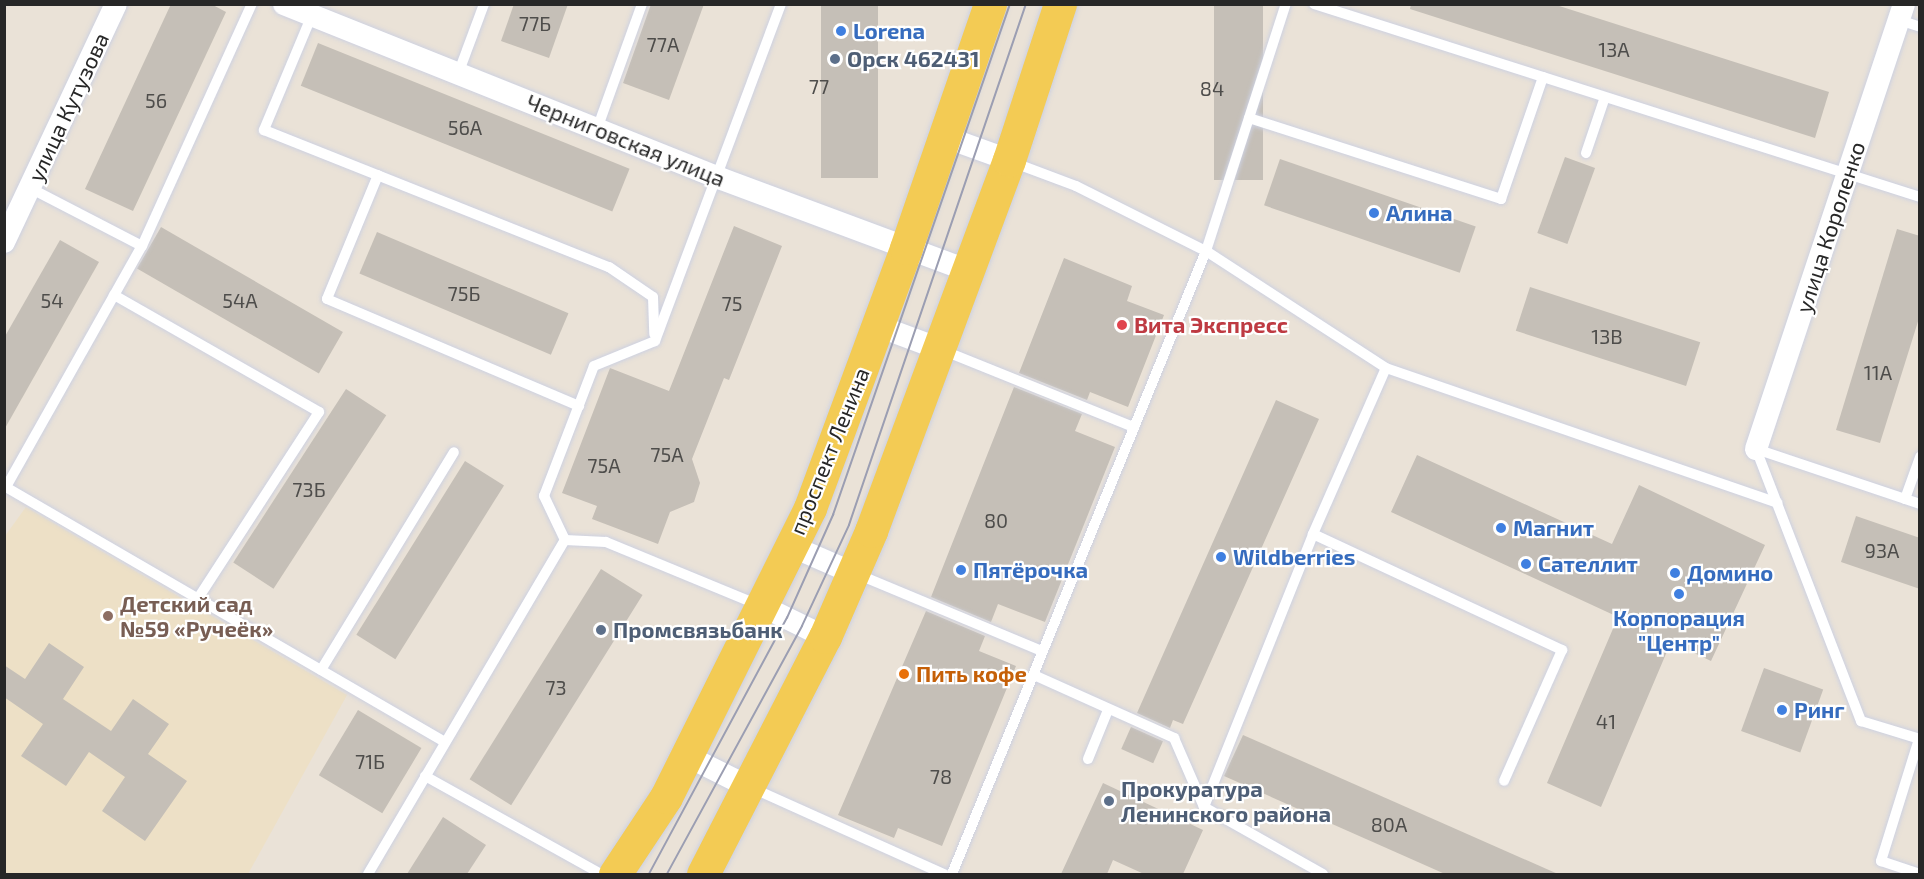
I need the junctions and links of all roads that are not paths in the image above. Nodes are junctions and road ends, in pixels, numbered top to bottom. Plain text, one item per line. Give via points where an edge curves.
1 (116, 4) edge
2 (252, 4) edge
3 (284, 4) edge
4 (484, 4) edge
5 (642, 4) edge
6 (781, 4) edge
7 (990, 4) edge
8 (1060, 4) edge
9 (1286, 4) edge
10 (1314, 4) edge
11 (312, 15) junction
12 (1907, 17) edge
13 (458, 74) junction
14 (1543, 78) junction
15 (1605, 97) junction
16 (1249, 118) junction
17 (597, 129) junction
18 (945, 137) junction
19 (1586, 153) dead end
20 (1009, 160) junction
21 (1848, 174) junction
22 (378, 175) junction
23 (719, 178) junction
24 (30, 188) junction
25 (1920, 197) edge
26 (4, 242) edge
27 (142, 246) junction
28 (906, 248) junction
29 (1206, 251) junction
30 (969, 271) junction
31 (114, 295) junction
32 (878, 326) junction
33 (655, 341) junction
34 (940, 349) junction
35 (1386, 368) junction
36 (579, 406) junction
37 (1134, 427) junction
38 (1756, 449) junction
39 (454, 452) dead end
40 (1920, 457) edge
41 (5, 486) edge
42 (1905, 499) junction
43 (1777, 503) junction
44 (1920, 504) edge
45 (1313, 534) junction
46 (565, 540) junction
47 (791, 546) junction
48 (853, 573) junction
49 (198, 598) junction
50 (762, 606) junction
51 (825, 637) junction
52 (1042, 651) junction
53 (321, 670) junction
54 (1034, 675) junction
55 (1108, 710) junction
56 (1919, 739) edge
57 (446, 742) junction
58 (687, 756) junction
59 (1088, 759) dead end
60 (425, 776) junction
61 (1504, 781) dead end
62 (749, 787) junction
63 (1204, 807) junction
64 (368, 874) edge
65 (601, 874) edge
66 (615, 874) edge
67 (703, 874) edge
68 (944, 874) edge
69 (952, 874) edge
70 (1322, 874) edge
71 (1920, 874) edge

1 - 24 street, улица Кутузова
2 - 27 lane
3 - 11 street, Черниговская улица
4 - 13 lane
5 - 17 lane
6 - 23 lane
7 - 18 main road, проспект Ленина
8 - 20 main road
9 - 16 lane
10 - 14 lane
11 - 13 street, Черниговская улица
11 - 22 lane via 264,130
12 - 21 street, улица Короленко
13 - 17 street, Черниговская улица
14 - 15 lane
14 - 16 lane via 1501,199
15 - 19 lane
15 - 21 lane
16 - 29 lane
17 - 23 street, Черниговская улица
18 - 20 street
18 - 28 main road, проспект Ленина
20 - 29 lane via 1076,186
20 - 30 main road
21 - 25 lane
21 - 38 street, улица Короленко
22 - 33 lane via 609,267 653,297
22 - 36 lane via 327,299
23 - 28 street, Черниговская улица
23 - 33 lane
24 - 26 street, улица Кутузова
24 - 27 lane
27 - 31 lane
28 - 30 street, Черниговская улица
28 - 32 main road, проспект Ленина
29 - 35 lane
29 - 37 lane
30 - 34 main road
31 - 41 lane
31 - 49 lane via 320,412
32 - 34 street
32 - 47 main road, проспект Ленина via 810,508
33 - 36 lane via 594,366
34 - 37 lane
34 - 48 main road
35 - 43 lane
35 - 45 lane
36 - 46 lane via 544,496
37 - 52 lane
38 - 42 lane
38 - 43 lane
39 - 53 lane
40 - 42 lane
41 - 49 lane
42 - 44 lane
43 - 56 lane via 1861,721
45 - 61 lane via 1562,650
45 - 63 lane
46 - 50 lane via 606,542
46 - 57 lane
47 - 48 street
47 - 50 main road, проспект Ленина
48 - 51 main road
48 - 52 lane
49 - 53 lane
50 - 51 street
50 - 58 main road, проспект Ленина
51 - 62 main road
52 - 54 lane
53 - 57 lane
54 - 55 lane
54 - 69 lane
55 - 59 lane
55 - 63 lane via 1174,738
56 - 71 lane via 1881,861
57 - 60 lane
58 - 62 street
58 - 66 main road, проспект Ленина via 666,797
60 - 64 lane
60 - 65 lane
62 - 67 main road
62 - 68 lane
63 - 70 lane

